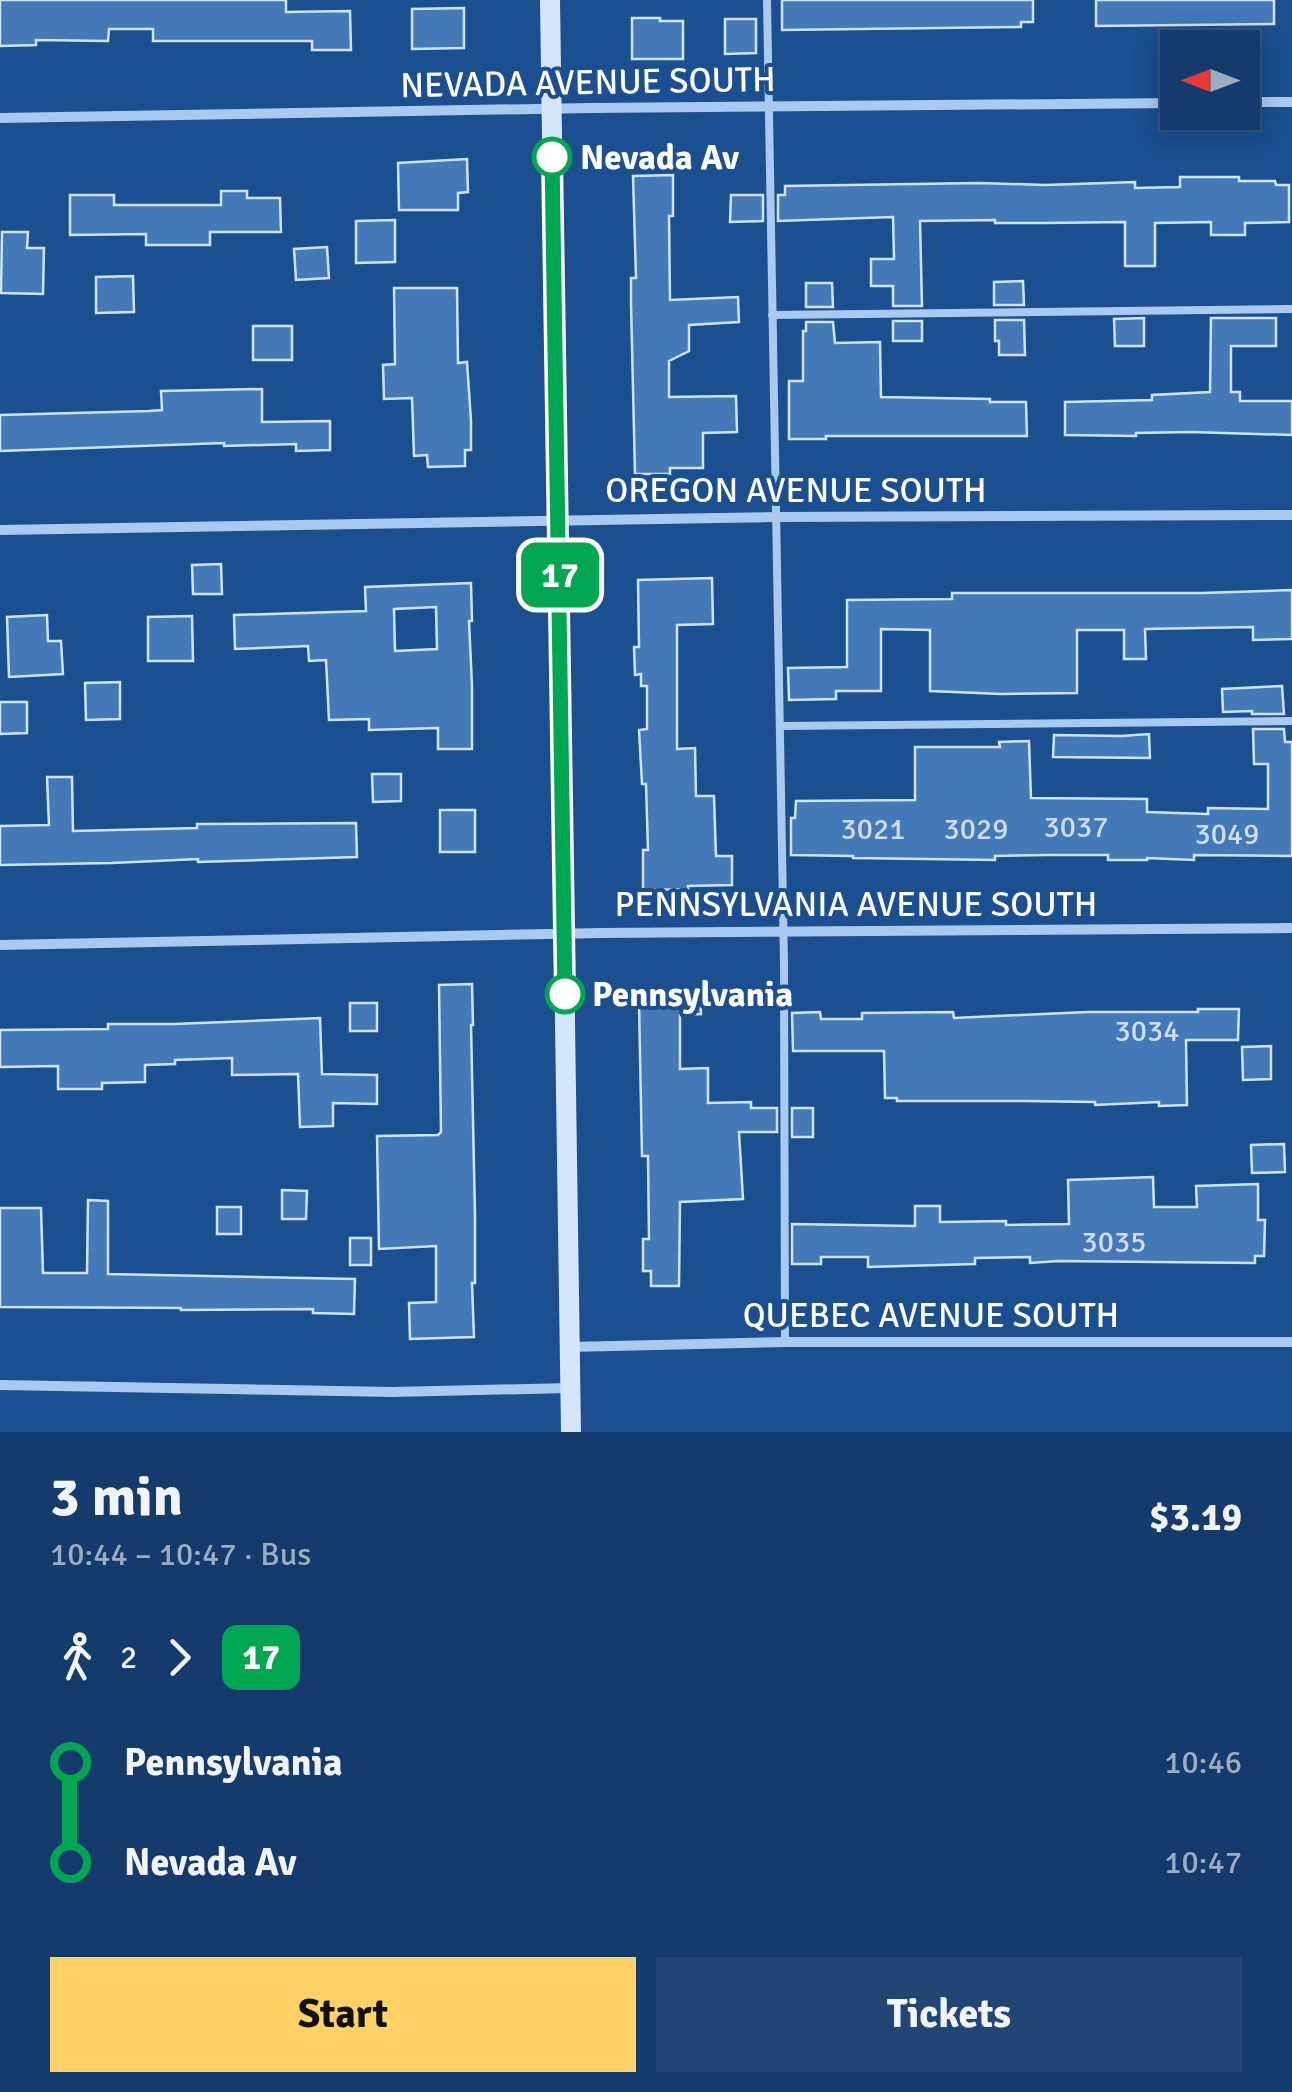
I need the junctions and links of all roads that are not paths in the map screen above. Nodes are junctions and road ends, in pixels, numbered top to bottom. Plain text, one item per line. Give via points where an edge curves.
1 (550, 0) edge
2 (767, 0) edge
3 (1260, 102) edge
4 (1292, 102) edge
5 (1160, 103) edge
6 (768, 107) junction
7 (551, 108) junction
8 (0, 118) edge
9 (1292, 308) edge
10 (772, 316) junction
11 (1292, 515) edge
12 (776, 517) junction
13 (559, 520) junction
14 (0, 530) edge
15 (1292, 721) edge
16 (780, 726) junction
17 (1292, 928) edge
18 (783, 933) junction
19 (564, 934) junction
20 (0, 945) edge
21 (784, 1342) junction
22 (1292, 1342) edge
23 (569, 1347) junction
24 (0, 1385) edge
25 (570, 1388) junction
26 (571, 1432) edge

1 - 7 main road
2 - 6 lane
3 - 4 street
5 - 6 street, NEVADA AVENUE SOUTH
6 - 7 street, NEVADA AVENUE SOUTH
6 - 10 lane
7 - 8 street, NEVADA AVENUE SOUTH
7 - 13 main road
9 - 10 lane
10 - 12 lane
11 - 12 street, OREGON AVENUE SOUTH
12 - 13 street, OREGON AVENUE SOUTH
12 - 16 lane
13 - 14 street, OREGON AVENUE SOUTH
13 - 19 main road
15 - 16 lane
16 - 18 lane
17 - 18 street, PENNSYLVANIA AVENUE SOUTH
18 - 19 street, PENNSYLVANIA AVENUE SOUTH
18 - 21 lane
19 - 20 street, PENNSYLVANIA AVENUE SOUTH
19 - 23 main road
21 - 22 street, QUEBEC AVENUE SOUTH
21 - 23 street, QUEBEC AVENUE SOUTH
23 - 25 main road
24 - 25 street
25 - 26 main road

